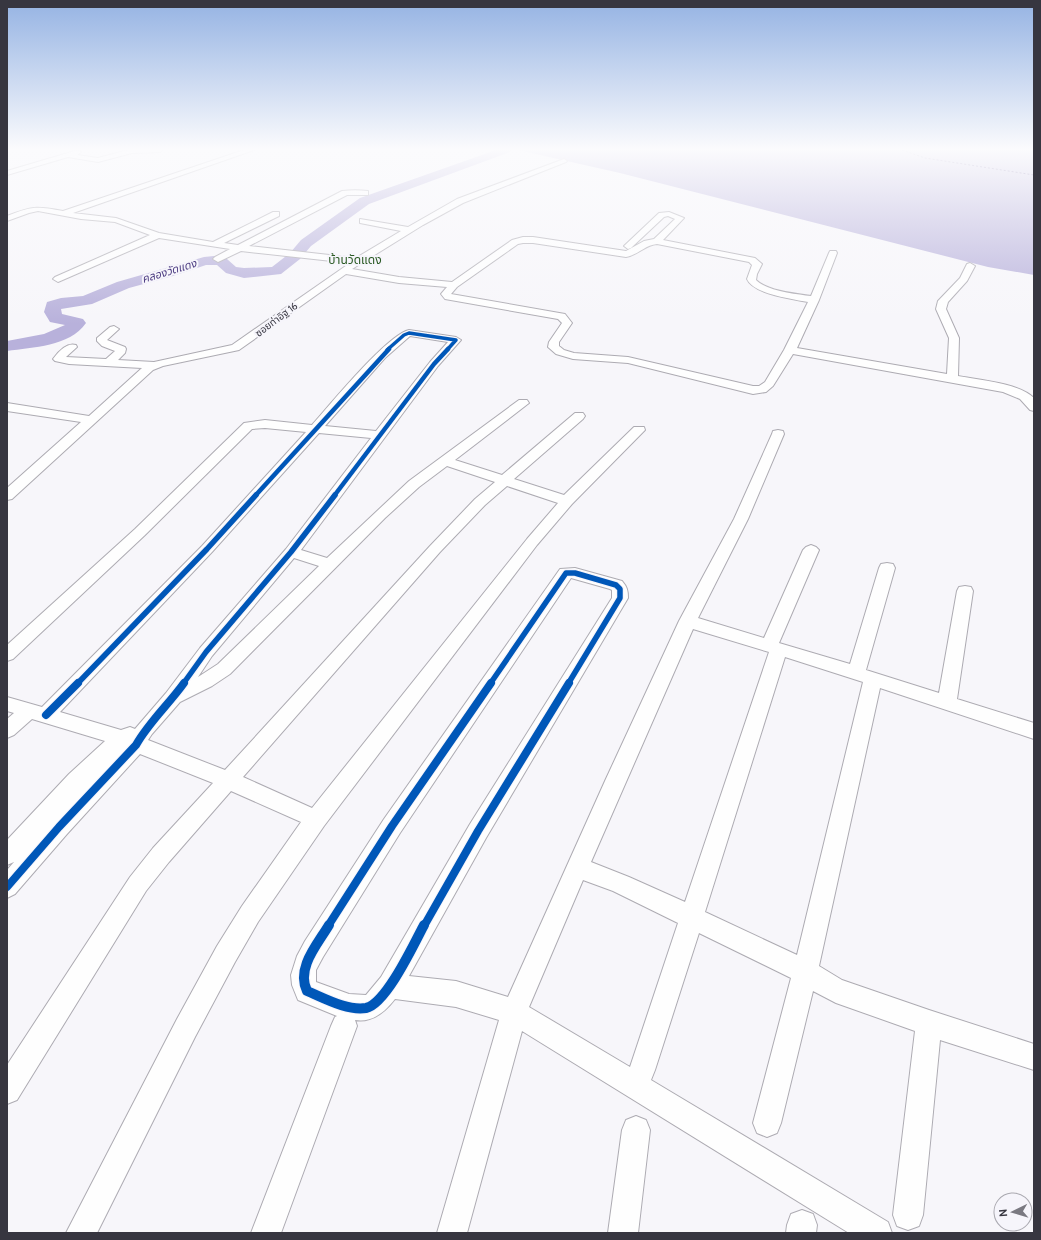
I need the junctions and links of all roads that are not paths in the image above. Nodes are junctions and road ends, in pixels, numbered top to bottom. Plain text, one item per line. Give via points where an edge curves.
1 (81, 208) edge
2 (317, 208) edge
3 (448, 208) edge
4 (63, 214) junction
5 (276, 214) dead end
6 (7, 219) edge
7 (363, 222) dead end
8 (410, 230) junction
9 (158, 235) junction
10 (657, 241) junction
11 (214, 245) junction
12 (240, 248) junction
13 (833, 253) dead end
14 (621, 254) junction
15 (218, 259) dead end
16 (358, 261) junction
17 (970, 266) dead end
18 (345, 271) junction
19 (58, 279) dead end
20 (454, 285) junction
21 (814, 300) junction
22 (114, 329) dead end
23 (72, 347) dead end
24 (790, 350) junction
25 (109, 363) junction
26 (154, 366) junction
27 (952, 378) junction
28 (523, 403) dead end
29 (7, 407) edge
30 (1034, 407) edge
31 (579, 416) dead end
32 (92, 420) junction
33 (315, 429) junction
34 (639, 430) dead end
35 (778, 434) dead end
36 (379, 435) junction
37 (445, 461) junction
38 (504, 481) junction
39 (7, 496) edge
40 (567, 501) junction
41 (811, 550) dead end
42 (291, 552) junction
43 (331, 565) junction
44 (887, 568) dead end
45 (965, 591) dead end
46 (688, 621) junction
47 (774, 647) junction
48 (7, 655) edge
49 (864, 675) junction
50 (173, 698) junction
51 (947, 703) junction
52 (7, 704) edge
53 (38, 712) junction
54 (7, 730) edge
55 (1034, 731) edge
56 (134, 737) junction
57 (228, 780) junction
58 (316, 819) junction
59 (7, 855) edge
60 (578, 867) junction
61 (7, 887) edge
62 (693, 918) junction
63 (805, 972) junction
64 (390, 986) junction
65 (514, 1012) junction
66 (929, 1023) junction
67 (344, 1026) dead end
68 (1034, 1058) edge
69 (642, 1070) dead end
70 (7, 1090) edge
71 (767, 1123) dead end
72 (636, 1130) dead end
73 (908, 1215) dead end
74 (81, 1233) edge
75 (266, 1233) edge
76 (452, 1233) edge
77 (623, 1233) edge
78 (878, 1233) edge

1 - 4 street
2 - 12 street
3 - 8 street, ซอยท่าอิฐ 16
4 - 6 street via 34,210
4 - 9 street via 116,220
5 - 11 street
7 - 8 street
8 - 16 street, ซอยท่าอิฐ 16
9 - 11 street
9 - 19 street
10 - 14 street via 645,243 634,253
10 - 14 street via 680,218 669,214 662,215
10 - 21 street via 752,260 757,264 751,279 756,285
11 - 12 street
12 - 15 street
12 - 16 street
13 - 21 street
14 - 20 street via 533,240 518,240
16 - 18 street, ซอยท่าอิฐ 16
17 - 27 street via 964,279 942,301 943,316 954,338
18 - 20 street via 399,280
18 - 26 street, ซอยท่าอิฐ 16 via 235,348
20 - 24 street via 446,294 448,297 561,316 567,324 553,346 560,352 582,357 628,360 746,389 758,390 766,387
21 - 24 street
22 - 25 street via 102,338 102,341 122,351
23 - 25 street via 59,359
24 - 27 street
25 - 26 street
26 - 32 street, ซอยท่าอิฐ 16
27 - 30 street via 1016,393 1029,400
28 - 37 street
29 - 32 street
31 - 38 street
32 - 39 street, ซอยท่าอิฐ 16
33 - 36 street
33 - 36 street via 364,373 404,335 412,333 456,340
33 - 48 street via 258,424 245,428 140,532
33 - 53 street via 207,549
34 - 40 street
35 - 46 street via 740,519
36 - 42 street
37 - 38 street
37 - 43 street via 414,484 380,515
38 - 40 street
38 - 57 street via 480,502 436,549
40 - 58 street via 532,542
41 - 47 street
42 - 43 street
42 - 50 street via 206,652
43 - 50 street via 224,669
44 - 49 street
45 - 51 street
46 - 47 street
46 - 60 street
47 - 49 street
47 - 62 street
49 - 51 street
49 - 63 street
50 - 56 street
51 - 55 street
52 - 53 street
53 - 54 street
53 - 56 street
56 - 57 street
56 - 59 street via 76,780
56 - 61 street
57 - 58 street
57 - 70 street via 138,884
58 - 74 street via 268,887 226,954
60 - 62 street
60 - 65 street
62 - 63 street
62 - 69 street
63 - 66 street via 836,990
63 - 71 street
64 - 64 street via 372,1005 352,1008 307,991 303,984 303,971 314,949 392,826 563,576 575,573 616,585 620,589 620,598 478,831
64 - 65 street via 456,994
65 - 76 street
65 - 78 street
66 - 68 street
66 - 73 street
67 - 75 street
72 - 77 street

